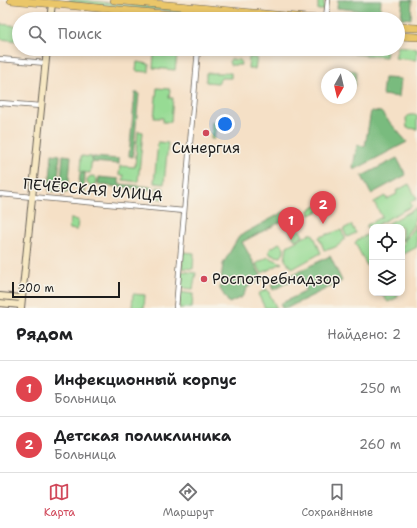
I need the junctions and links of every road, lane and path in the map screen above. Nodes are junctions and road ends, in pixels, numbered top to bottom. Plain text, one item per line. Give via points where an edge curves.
1 (11, 0) edge
2 (114, 0) edge
3 (328, 0) edge
4 (54, 1) edge
5 (52, 12) edge
6 (148, 12) edge
7 (242, 12) edge
8 (327, 12) edge
9 (405, 27) edge
10 (417, 28) edge
11 (405, 37) edge
12 (417, 38) edge
13 (46, 56) edge
14 (197, 56) edge
15 (0, 59) edge
16 (46, 63) junction
17 (0, 102) edge
18 (41, 106) junction
19 (0, 194) edge
20 (32, 197) junction
21 (184, 211) junction
22 (0, 296) edge
23 (21, 298) junction
24 (0, 303) edge
25 (21, 306) edge
26 (176, 308) edge

1 - 4 main road
2 - 7 main road
3 - 8 street
4 - 5 main road
4 - 6 main road
9 - 10 main road
11 - 12 main road
13 - 16 main road
14 - 21 street
15 - 16 street
16 - 18 main road
17 - 18 street
18 - 20 main road
19 - 20 street, ПЕЧЁРСКАЯ УЛИЦА
20 - 21 street, ПЕЧЁРСКАЯ УЛИЦА
20 - 23 main road
21 - 26 street
22 - 23 main road
23 - 25 main road
24 - 25 main road

